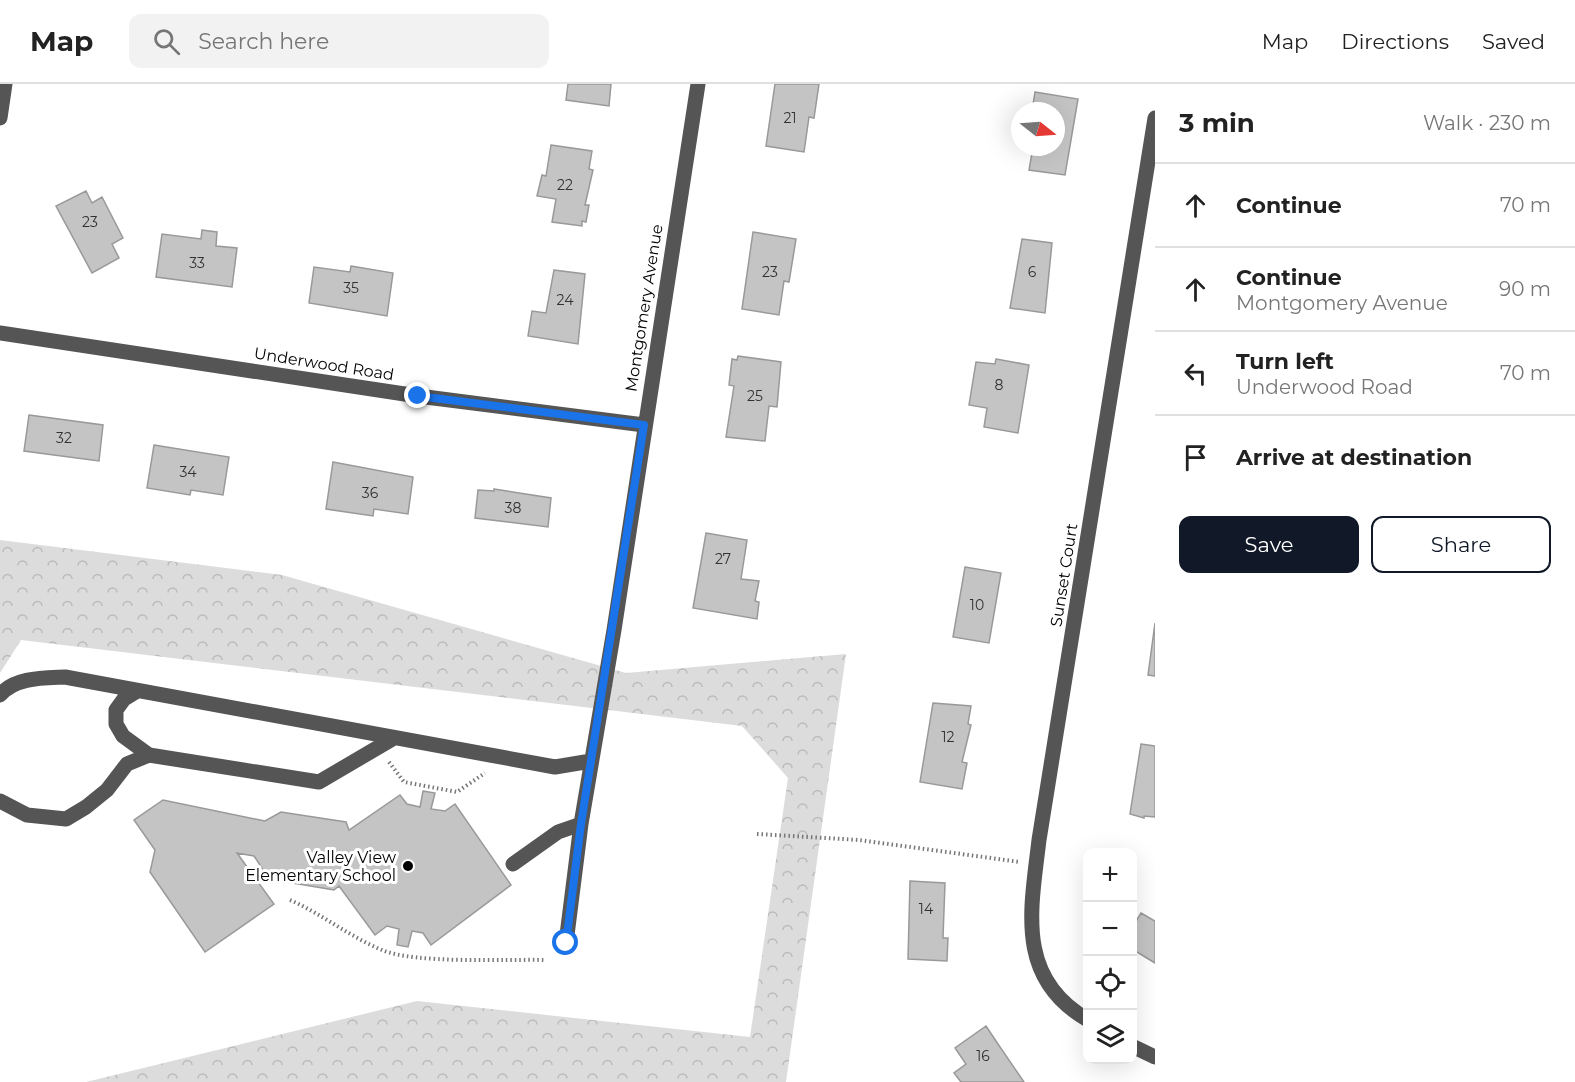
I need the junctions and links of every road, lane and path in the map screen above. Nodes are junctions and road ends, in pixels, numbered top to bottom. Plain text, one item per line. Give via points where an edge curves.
1 (4, 84) edge
2 (698, 84) edge
3 (0, 118) edge
4 (1155, 118) edge
5 (0, 333) edge
6 (644, 425) junction
7 (137, 691) junction
8 (0, 695) edge
9 (394, 738) junction
10 (149, 754) junction
11 (389, 761) dead end
12 (591, 761) junction
13 (488, 771) dead end
14 (0, 801) edge
15 (581, 824) junction
16 (757, 834) dead end
17 (1021, 862) dead end
18 (513, 864) dead end
19 (290, 900) dead end
20 (566, 943) dead end
21 (546, 960) dead end
22 (1083, 1017) edge
23 (1137, 1048) edge
24 (1155, 1057) edge

1 - 3 street
2 - 6 street, Montgomery Avenue
4 - 22 street, Sunset Court via 1029,918 1034,948 1054,990
5 - 6 street, Underwood Road via 418,396
6 - 12 street, Montgomery Avenue
7 - 8 street via 65,677 30,679 4,689
7 - 9 street
7 - 10 street via 116,710 116,724 132,745
9 - 10 street via 319,782
9 - 12 street via 555,767
10 - 14 street via 127,764 107,790 66,819 27,815
11 - 13 path via 404,782 457,792
12 - 15 street, Montgomery Avenue
15 - 18 street via 558,832
15 - 20 street, Montgomery Avenue
16 - 17 path via 859,840
19 - 21 path via 383,951 414,957
23 - 24 street

